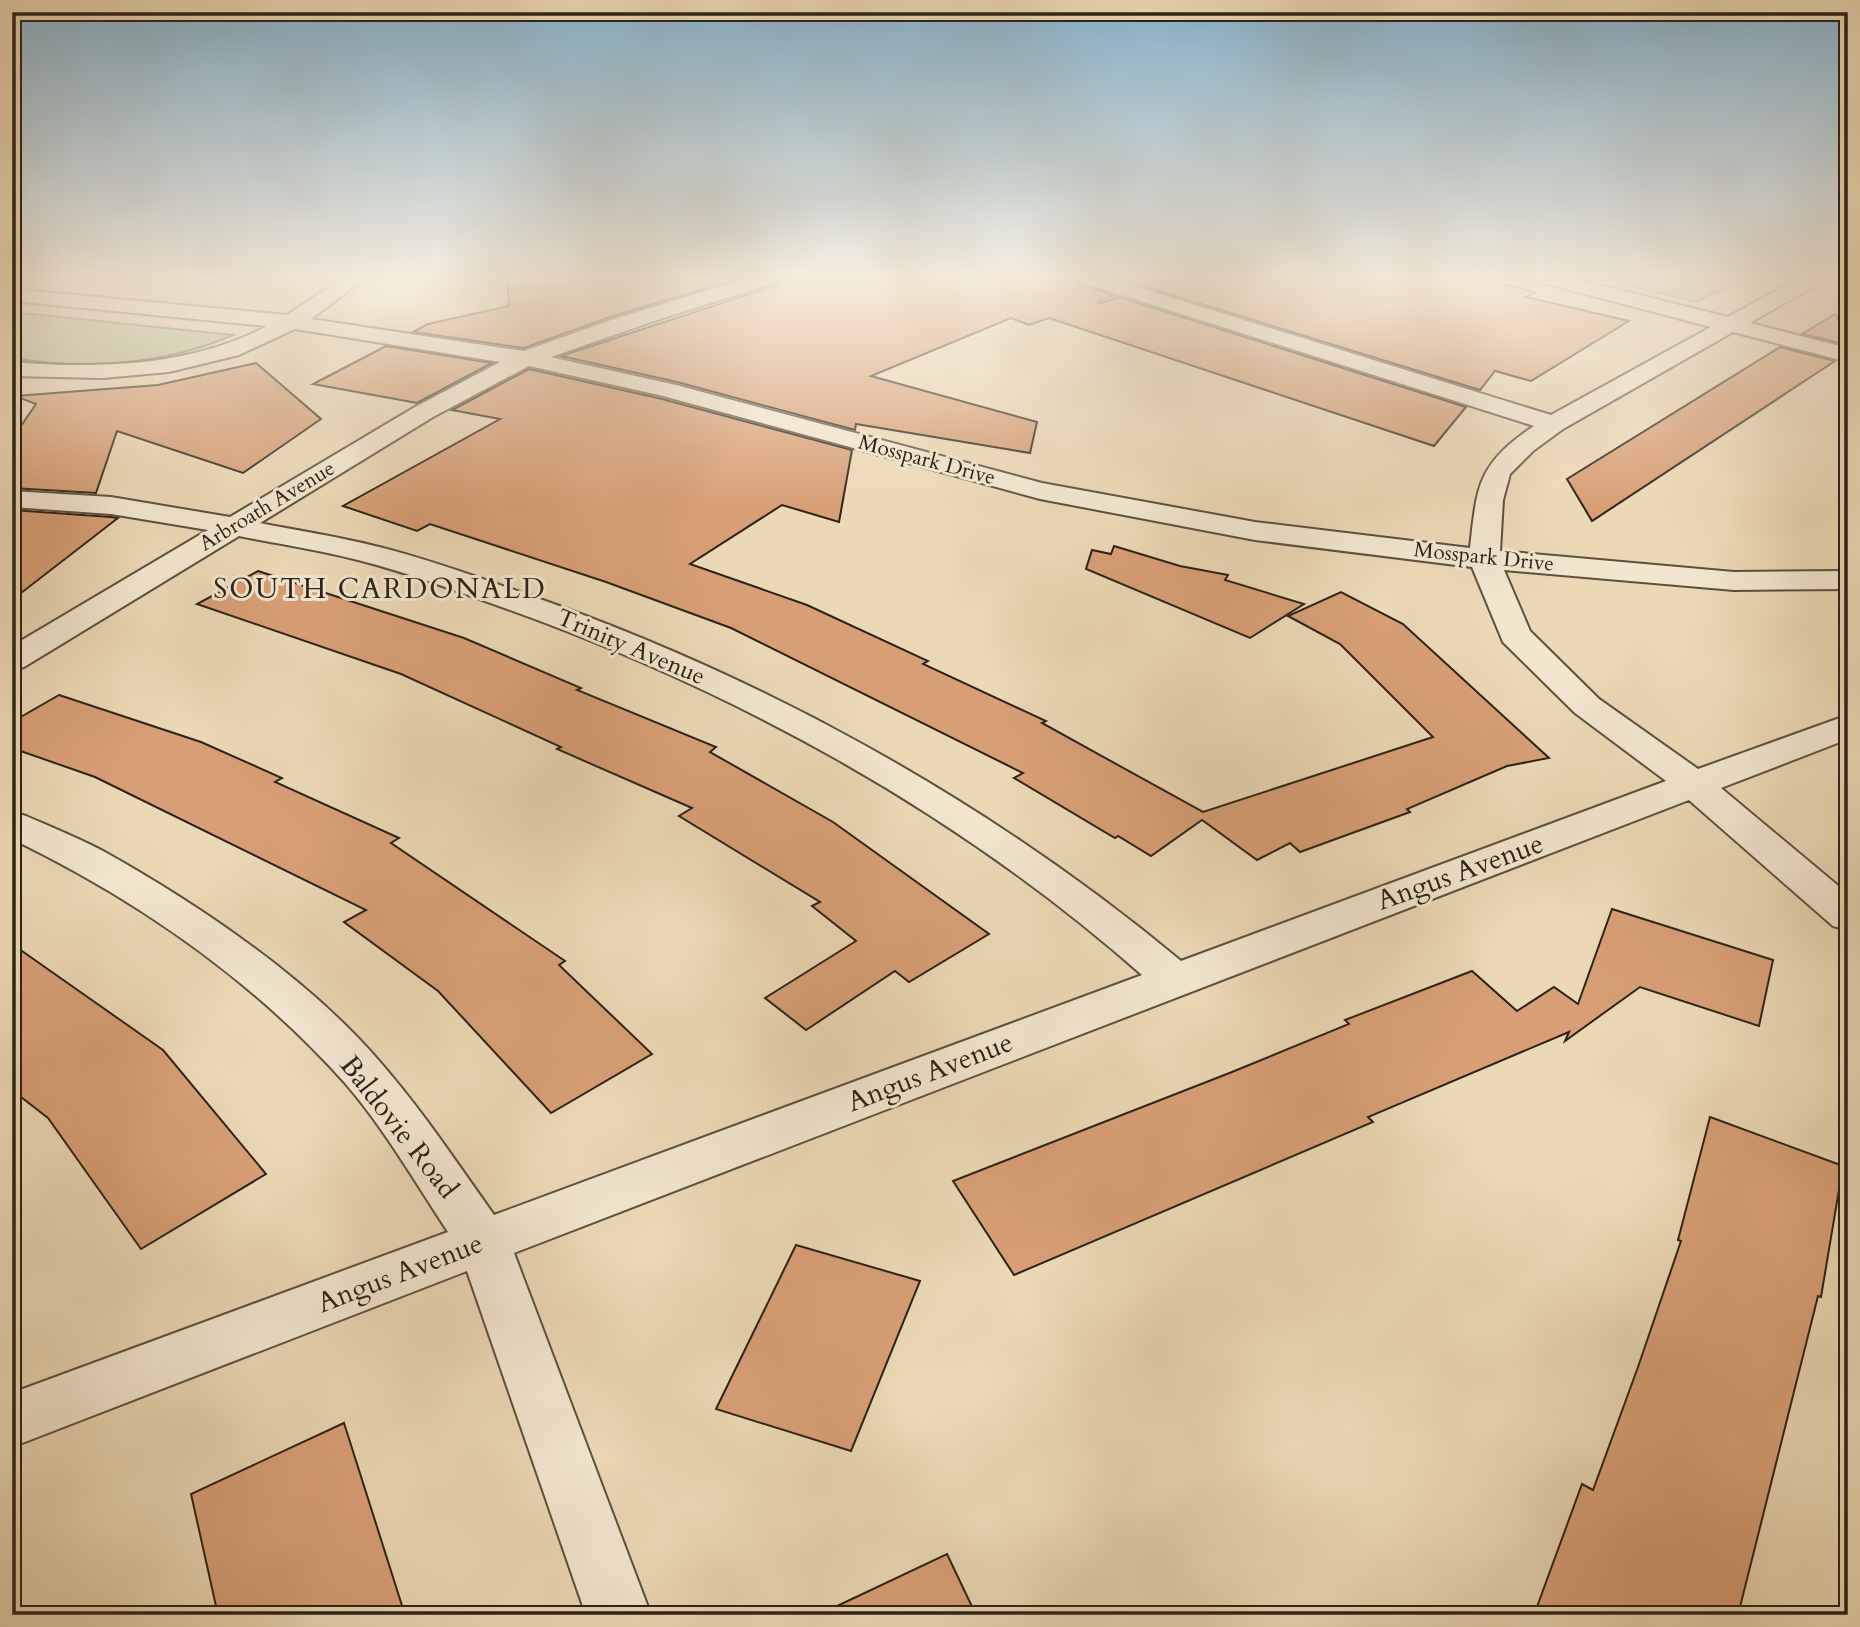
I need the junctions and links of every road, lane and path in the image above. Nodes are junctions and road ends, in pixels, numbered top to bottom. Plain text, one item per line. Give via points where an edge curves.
1 (216, 353) edge
2 (488, 353) edge
3 (544, 353) edge
4 (1327, 353) edge
5 (1682, 353) edge
6 (527, 359) junction
7 (12, 369) edge
8 (1554, 424) junction
9 (12, 499) edge
10 (234, 526) junction
11 (1484, 559) junction
12 (1848, 580) edge
13 (12, 660) edge
14 (1848, 726) edge
15 (1695, 785) junction
16 (12, 824) edge
17 (1848, 916) edge
18 (1175, 979) junction
19 (483, 1242) junction
20 (12, 1420) edge
21 (619, 1615) edge

1 - 7 street via 147,367 80,372
2 - 6 street, Mosspark Drive
3 - 6 street, Arbroath Avenue
4 - 8 street
5 - 8 street
6 - 10 street, Arbroath Avenue via 424,412
6 - 11 street, Mosspark Drive via 679,393 1040,491 1255,531
8 - 11 street via 1524,445 1497,473 1489,500
9 - 10 street, Trinity Avenue via 142,510
10 - 13 street, Arbroath Avenue
10 - 18 street, Trinity Avenue via 383,558 597,630 702,676 834,742 977,829 1097,913
11 - 12 street, Mosspark Drive via 1734,581
11 - 15 street via 1515,635 1587,706
14 - 15 street, Angus Avenue
15 - 17 street
15 - 18 street, Angus Avenue
16 - 19 street, Baldovie Road via 88,860 207,935 292,1002 362,1072
18 - 19 street, Angus Avenue
19 - 20 street, Angus Avenue
19 - 21 street, Baldovie Road

